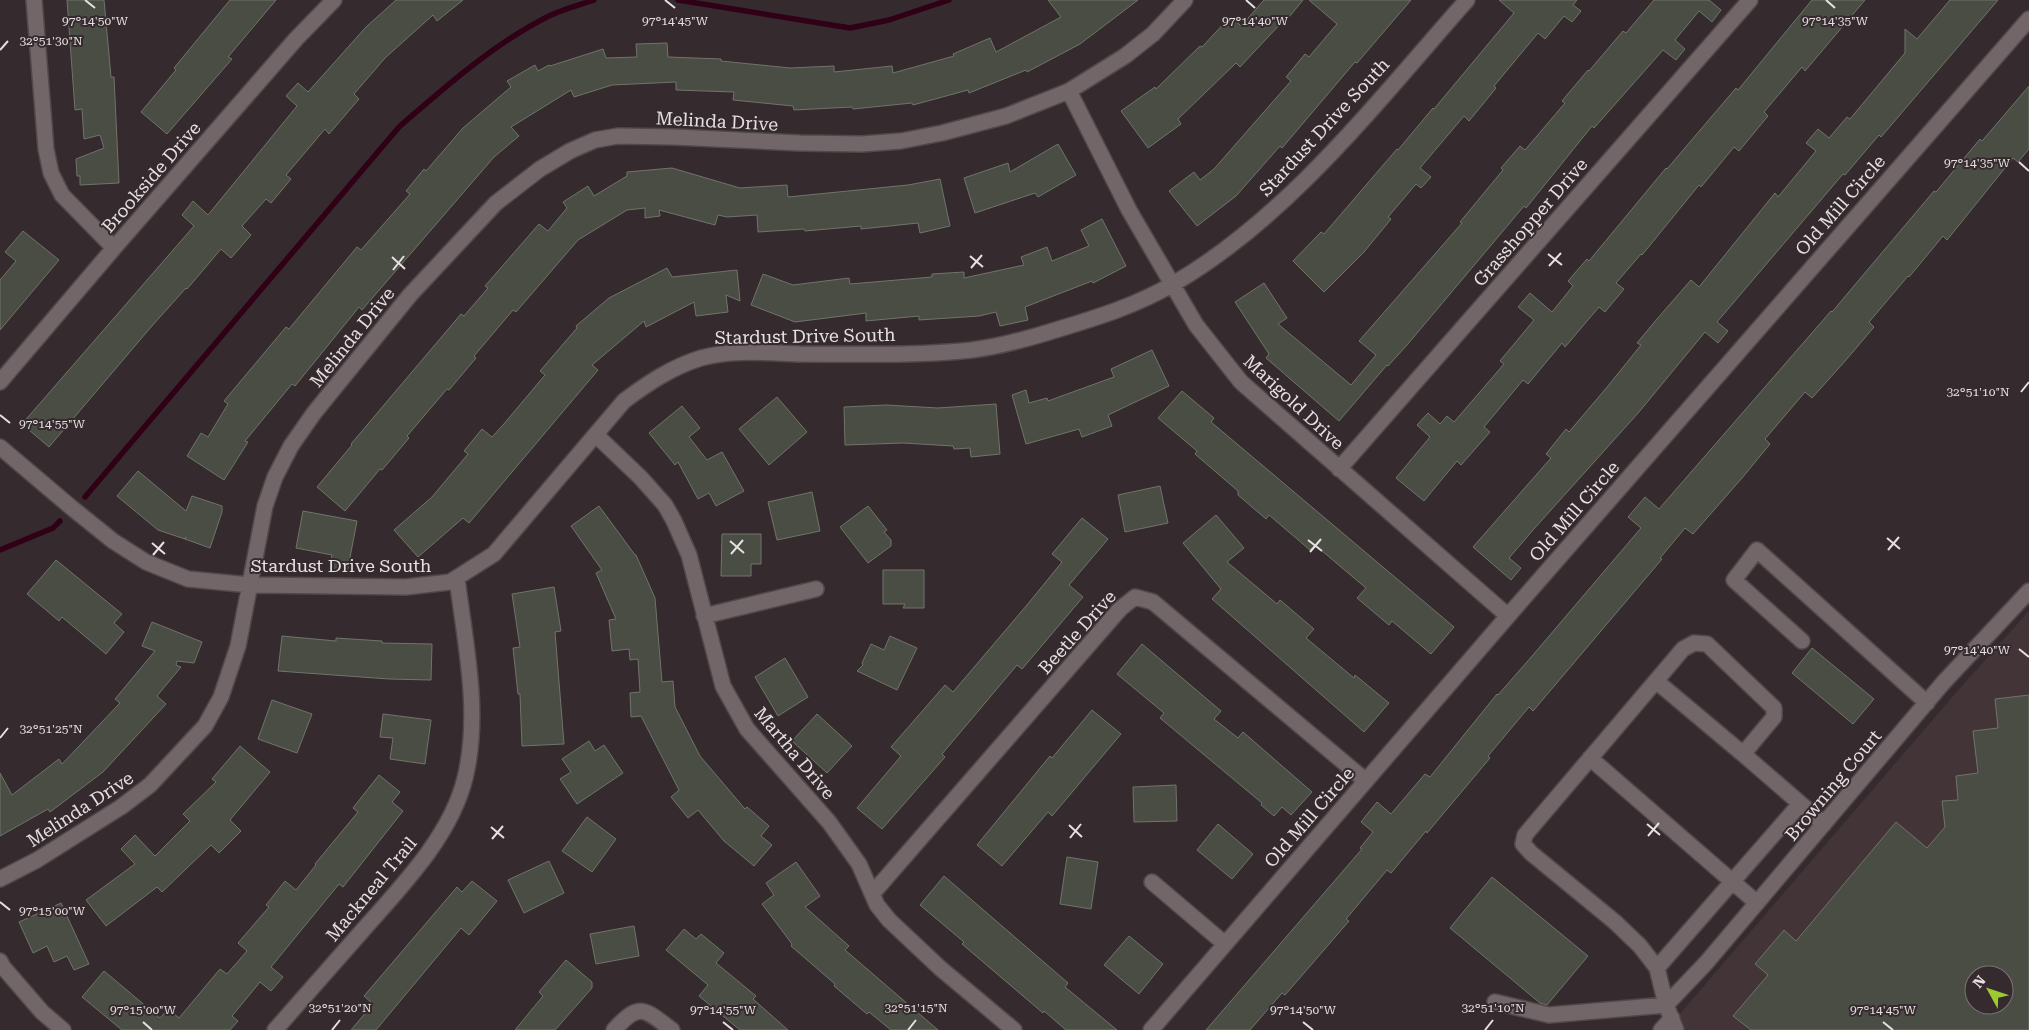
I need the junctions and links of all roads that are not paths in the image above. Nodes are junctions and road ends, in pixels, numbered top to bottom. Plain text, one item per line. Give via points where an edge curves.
1 (34, 0) edge
2 (334, 0) edge
3 (1186, 0) edge
4 (1467, 0) edge
5 (1750, 0) edge
6 (319, 6) edge
7 (2029, 18) edge
8 (1068, 91) junction
9 (114, 248) junction
10 (1172, 285) junction
11 (0, 382) edge
12 (596, 435) junction
13 (0, 447) edge
14 (1339, 469) junction
15 (457, 578) junction
16 (250, 585) junction
17 (816, 589) dead end
18 (2029, 590) edge
19 (704, 616) junction
20 (1508, 616) junction
21 (1802, 641) dead end
22 (1656, 681) junction
23 (1927, 702) junction
24 (1742, 754) junction
25 (1590, 758) junction
26 (1366, 781) junction
27 (1800, 804) junction
28 (1824, 824) junction
29 (0, 879) edge
30 (1733, 881) junction
31 (1152, 882) dead end
32 (872, 894) junction
33 (1757, 903) junction
34 (1225, 944) junction
35 (0, 961) edge
36 (1657, 968) junction
37 (1495, 1002) dead end
38 (1671, 1018) edge
39 (617, 1026) edge
40 (63, 1030) edge
41 (275, 1030) edge
42 (672, 1030) edge
43 (1014, 1030) edge
44 (1151, 1030) edge
45 (1662, 1030) edge

1 - 9 street via 46,149 51,173 62,195
2 - 6 street, Brookside Drive
3 - 8 street, Melinda Drive via 1153,34 1125,56
4 - 10 street, Stardust Drive South via 1325,159 1222,253
5 - 14 street, Grasshopper Drive
6 - 9 street, Brookside Drive via 296,39
7 - 20 street, Old Mill Circle
8 - 10 street, Marigold Drive
8 - 16 street, Melinda Drive via 1006,116 901,141 800,143 618,136 595,140 540,169 496,203 410,295 314,413 275,477 265,506
9 - 11 street, Brookside Drive
10 - 12 street, Stardust Drive South via 1116,312 1020,341 973,350 877,354 731,353 704,358 649,382 624,401
10 - 14 street, Marigold Drive via 1196,325 1241,382
12 - 15 street, Stardust Drive South via 494,554
12 - 19 street, Martha Drive via 665,505 689,555
13 - 16 street, Stardust Drive South via 106,536 146,562 188,579
14 - 20 street, Marigold Drive
15 - 16 street, Stardust Drive South via 450,582 406,587
15 - 41 street, Mackneal Trail via 470,684 471,730 466,776 460,797 445,826 412,874
16 - 29 street, Melinda Drive via 238,646 221,697 191,743 150,785 121,807 37,860
17 - 19 street
18 - 23 street, Browning Court
19 - 32 street, Martha Drive via 724,686 747,729 829,822 859,864
20 - 26 street, Old Mill Circle
21 - 23 street via 1734,580 1757,550
22 - 24 street
22 - 24 street via 1683,650 1694,643 1707,644 1774,708 1774,717
22 - 25 street
23 - 28 street, Browning Court
24 - 27 street
25 - 30 street
25 - 36 street via 1525,835 1523,844 1615,922
26 - 32 street, Beetle Drive via 1152,602 1135,597 1120,609
26 - 34 street, Old Mill Circle
27 - 28 street
27 - 30 street
28 - 33 street, Browning Court
30 - 33 street
30 - 36 street
31 - 34 street
32 - 43 street, Martha Drive via 889,920
33 - 38 street, Browning Court via 1706,963
34 - 44 street, Old Mill Circle
35 - 40 street via 42,1012
36 - 38 street
37 - 38 street via 1549,1015
38 - 45 street, Browning Court
39 - 42 street via 640,1010

